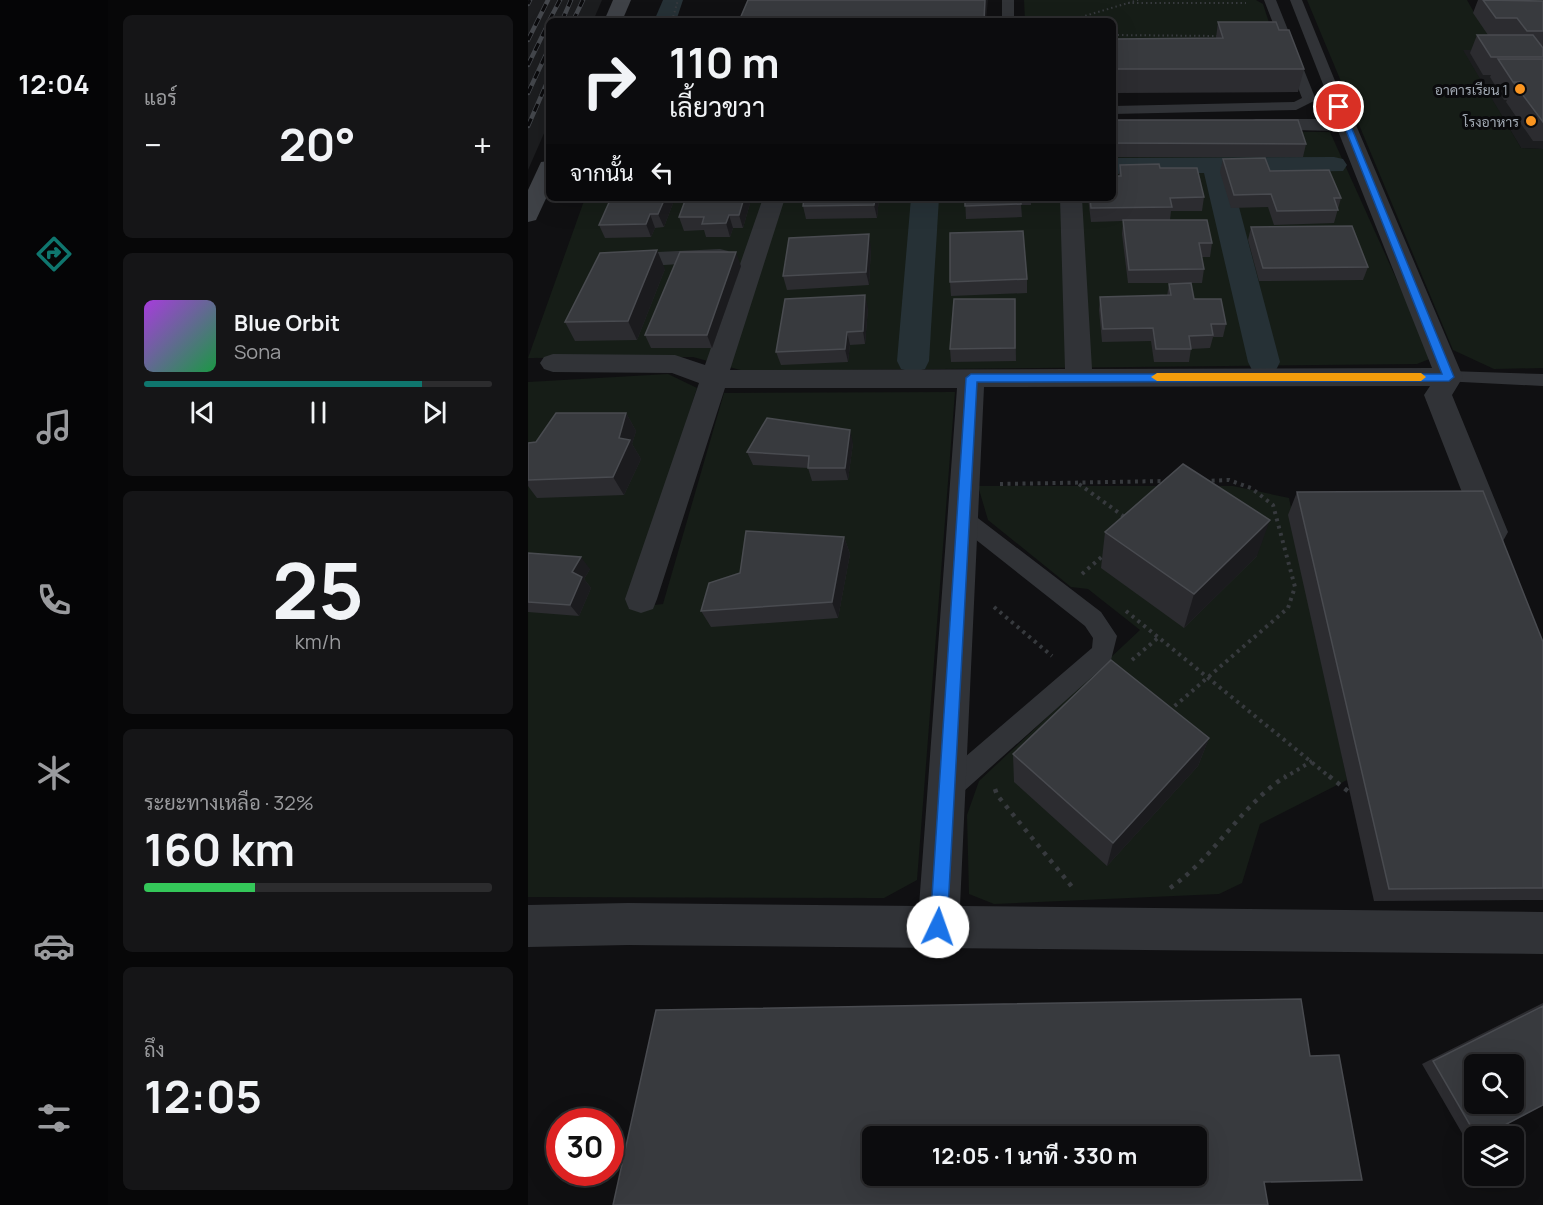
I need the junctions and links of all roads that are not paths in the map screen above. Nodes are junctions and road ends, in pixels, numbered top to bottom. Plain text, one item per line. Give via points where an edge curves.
1 (622, 0) edge
2 (1008, 0) edge
3 (1270, 0) edge
4 (1296, 0) edge
5 (613, 18) edge
6 (1008, 18) edge
7 (1116, 110) edge
8 (1116, 124) edge
9 (1346, 125) junction
10 (546, 174) edge
11 (773, 201) edge
12 (1071, 201) edge
13 (528, 215) edge
14 (755, 254) junction
15 (608, 262) edge
16 (554, 363) dead end
17 (1079, 377) junction
18 (1449, 377) junction
19 (971, 378) junction
20 (714, 379) junction
21 (1543, 380) edge
22 (963, 518) junction
23 (1500, 552) edge
24 (641, 599) dead end
25 (946, 790) junction
26 (528, 926) edge
27 (938, 927) junction
28 (1543, 933) edge

1 - 5 street
2 - 6 lane
3 - 7 lane via 1309,99 1304,104
4 - 9 lane
8 - 9 street
9 - 18 street
10 - 13 street
11 - 14 street
12 - 17 street
14 - 15 street
14 - 20 street
16 - 20 street via 675,364
17 - 18 street
17 - 19 street
18 - 21 lane
18 - 23 street via 1438,395
19 - 20 street
19 - 22 street
20 - 24 street
22 - 25 street
22 - 25 lane via 1093,619 1105,636 1103,653
25 - 27 street
26 - 27 street
27 - 28 street

